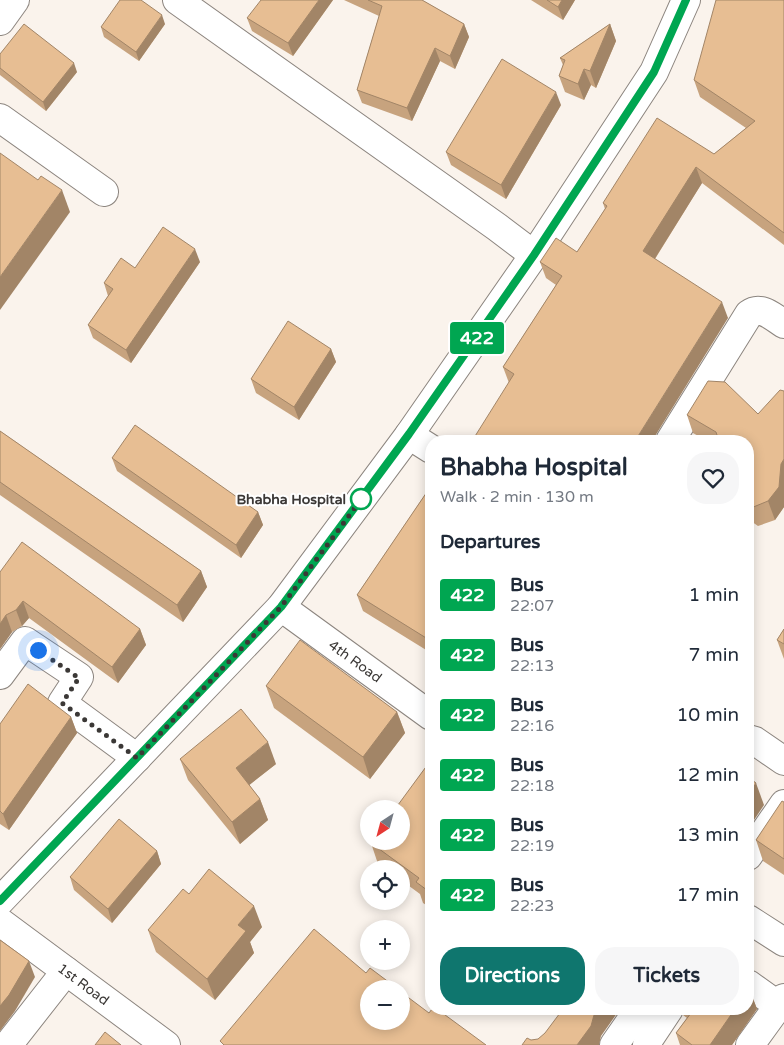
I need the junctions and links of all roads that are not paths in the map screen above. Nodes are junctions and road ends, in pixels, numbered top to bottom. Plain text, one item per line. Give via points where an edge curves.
1 (15, 0) edge
2 (177, 0) edge
3 (686, 0) edge
4 (0, 21) edge
5 (2, 125) edge
6 (104, 192) dead end
7 (534, 255) junction
8 (784, 324) edge
9 (674, 435) edge
10 (420, 442) edge
11 (281, 607) junction
12 (0, 675) edge
13 (425, 712) edge
14 (754, 741) edge
15 (137, 758) junction
16 (784, 761) edge
17 (784, 804) edge
18 (754, 847) edge
19 (0, 901) edge
20 (0, 922) edge
21 (754, 923) edge
22 (784, 942) edge
23 (66, 971) junction
24 (754, 987) edge
25 (781, 1002) edge
26 (635, 1015) edge
27 (665, 1015) edge
28 (8, 1045) edge
29 (166, 1045) edge
30 (614, 1045) edge
31 (647, 1045) edge
32 (750, 1045) edge

1 - 4 street
2 - 7 street
3 - 7 street via 654,72
5 - 6 street
7 - 10 street
8 - 9 street via 759,310 749,314
10 - 11 street
11 - 13 street, 4th Road
11 - 15 street
12 - 15 street via 25,641 79,678 62,703
14 - 16 street
15 - 19 street
17 - 18 street
20 - 23 street, 1st Road
21 - 22 street
23 - 28 street
23 - 29 street, 1st Road
24 - 25 street
25 - 32 street
26 - 30 street
27 - 31 street

